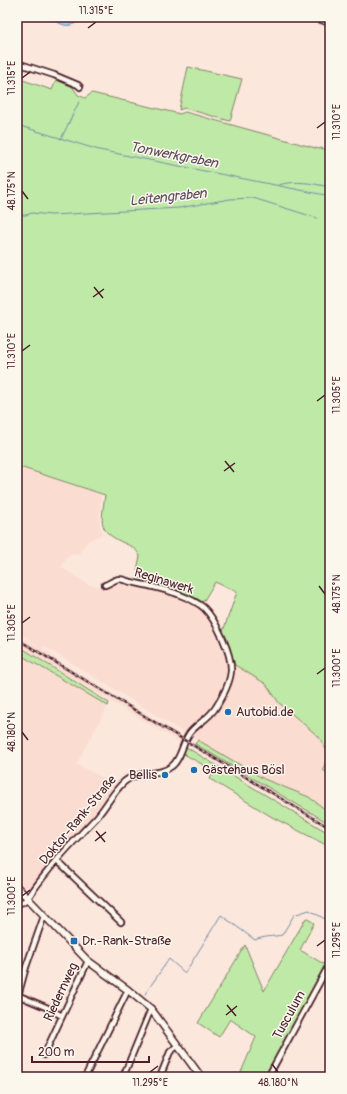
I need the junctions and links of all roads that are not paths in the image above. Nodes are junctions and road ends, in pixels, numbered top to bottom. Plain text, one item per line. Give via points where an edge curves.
1 (312, 17) edge
2 (330, 23) edge
3 (17, 63) edge
4 (80, 87) dead end
5 (105, 586) dead end
6 (185, 740) joint
7 (56, 861) junction
8 (17, 887) edge
9 (28, 898) junction
10 (17, 904) edge
11 (44, 916) junction
12 (121, 922) dead end
13 (88, 961) junction
14 (330, 963) edge
15 (128, 990) junction
16 (17, 995) edge
17 (152, 1009) junction
18 (62, 1016) junction
19 (178, 1046) junction
20 (44, 1054) dead end
21 (85, 1077) edge
22 (123, 1077) edge
23 (160, 1077) edge
24 (201, 1077) edge
25 (268, 1077) edge

1 - 2 street
3 - 4 street
5 - 6 street, Reginawerk via 118,579 172,592 193,600 211,617 221,636 231,661 228,685 215,709
6 - 7 street, Doktor-Rank-Straße via 169,769 132,777 125,781 97,817
7 - 9 street, Doktor-Rank-Straße
7 - 12 street
8 - 9 street
9 - 10 street
9 - 11 street
11 - 13 street
11 - 16 street
13 - 15 street
13 - 18 street, Riedernweg
14 - 25 street, Tusculum
15 - 17 street
15 - 21 street
16 - 18 street
17 - 19 street
17 - 22 street
18 - 20 street, Riedernweg
19 - 23 street via 170,1052
19 - 24 street

